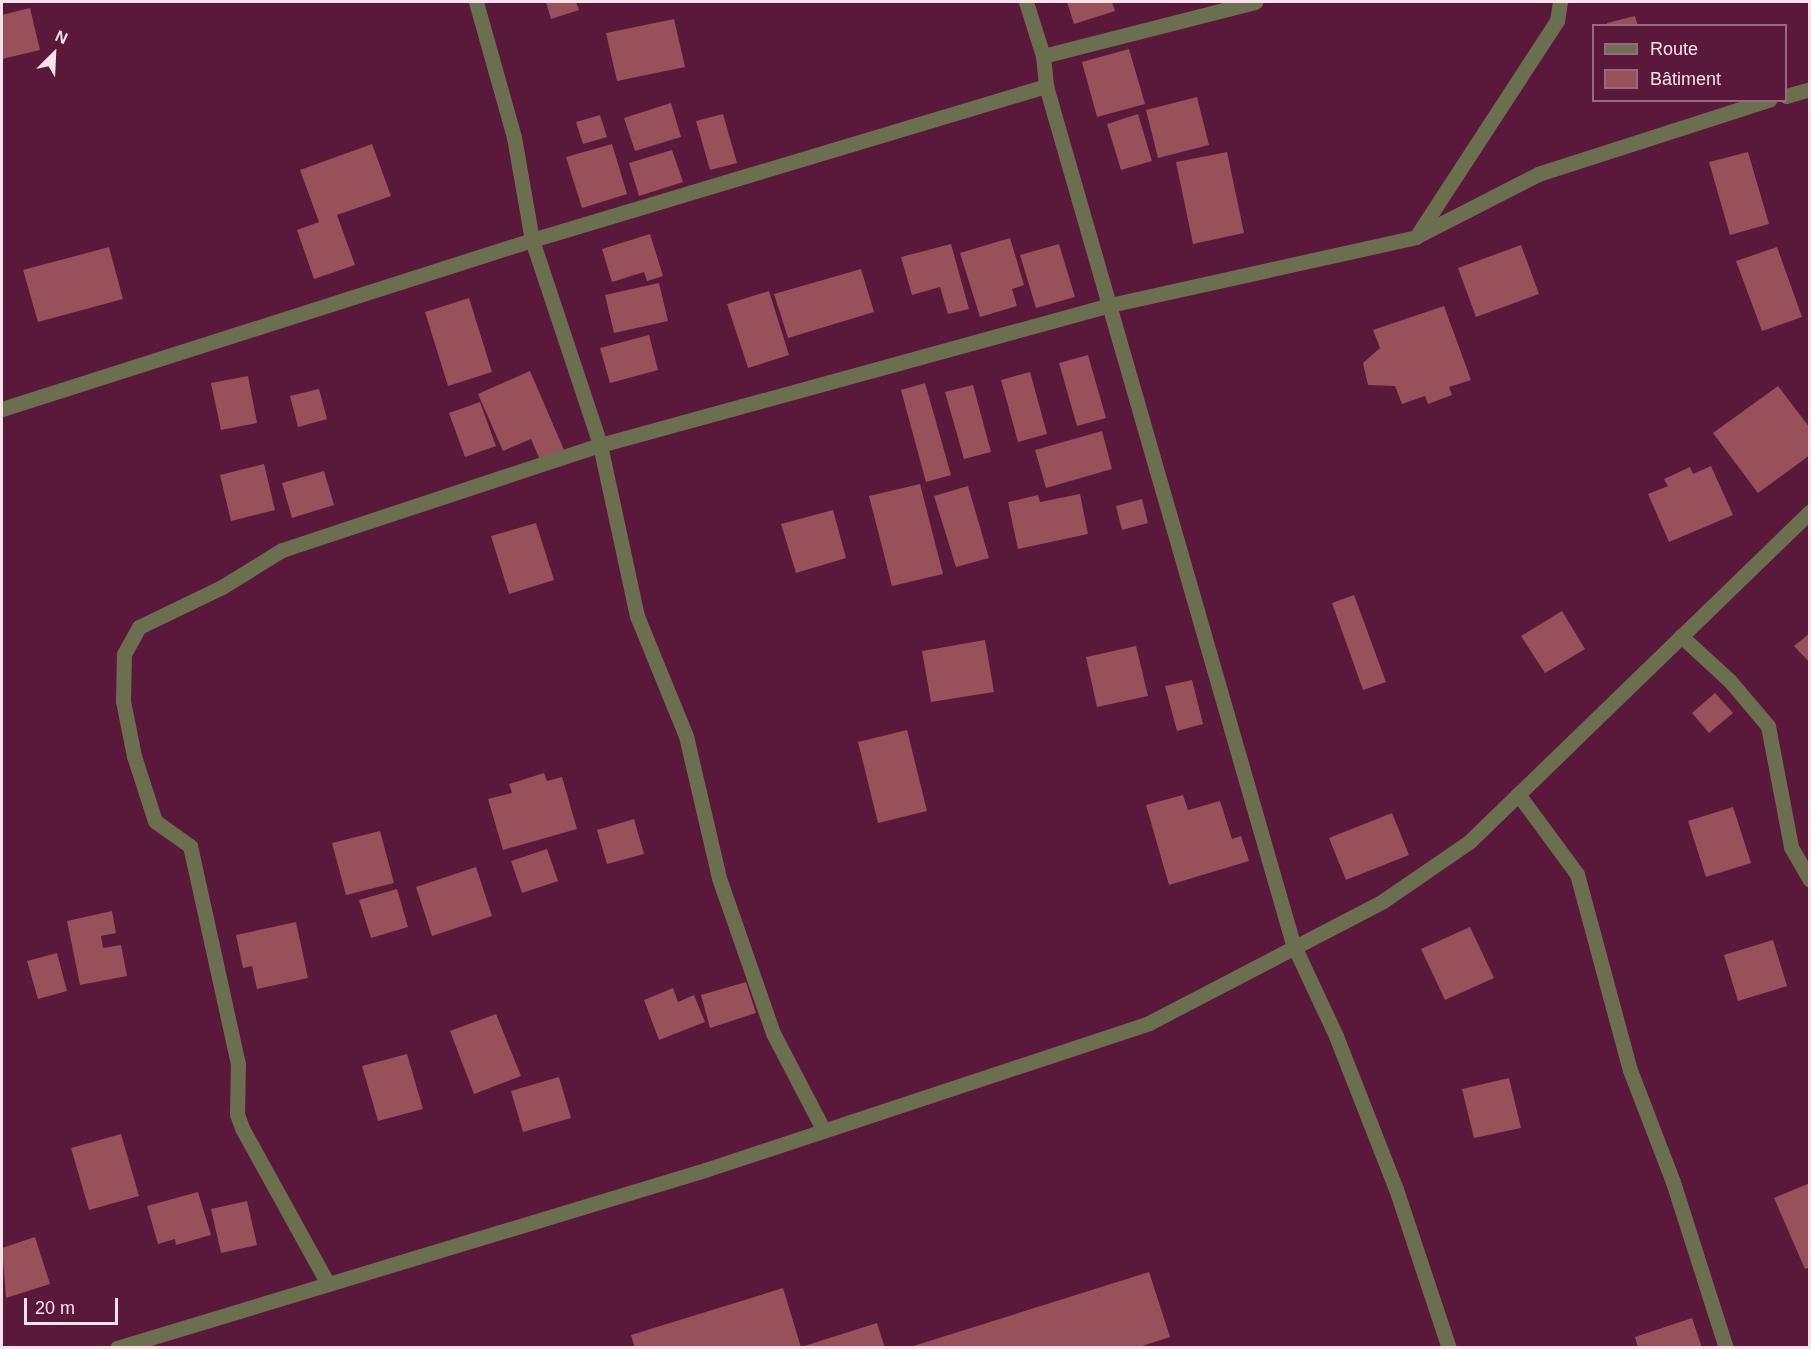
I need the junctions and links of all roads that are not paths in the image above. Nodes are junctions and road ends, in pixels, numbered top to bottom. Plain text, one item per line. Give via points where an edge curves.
1 (476, 2) edge
2 (1026, 2) edge
3 (1255, 2) edge
4 (1560, 2) edge
5 (1043, 56) junction
6 (1046, 86) junction
7 (1809, 90) edge
8 (1787, 96) edge
9 (1763, 102) edge
10 (1416, 237) junction
11 (532, 240) junction
12 (1110, 305) junction
13 (2, 409) edge
14 (600, 445) junction
15 (1809, 511) edge
16 (1681, 636) junction
17 (1518, 794) junction
18 (1809, 880) edge
19 (1293, 944) junction
20 (824, 1131) junction
21 (328, 1284) junction
22 (117, 1347) edge
23 (1449, 1347) edge
24 (1726, 1347) edge

1 - 11 street via 514,138
2 - 5 street
3 - 5 street
4 - 10 street via 1557,21
5 - 6 street
6 - 11 street
6 - 12 street
7 - 8 street
9 - 10 street via 1538,174
10 - 12 street
11 - 13 street
11 - 14 street
12 - 14 street
12 - 19 street
14 - 20 street via 637,616 686,736 719,878 773,1033
14 - 21 street via 282,550 222,587 139,627 124,654 123,701 134,756 155,821 190,846 238,1064 237,1114
15 - 16 street
16 - 17 street
16 - 18 street via 1730,681 1768,726 1791,847
17 - 19 street via 1469,842 1383,901
17 - 24 street via 1576,874 1630,1070 1673,1182
19 - 20 street via 1149,1023
19 - 23 street via 1336,1036 1392,1178
20 - 21 street
21 - 22 street

